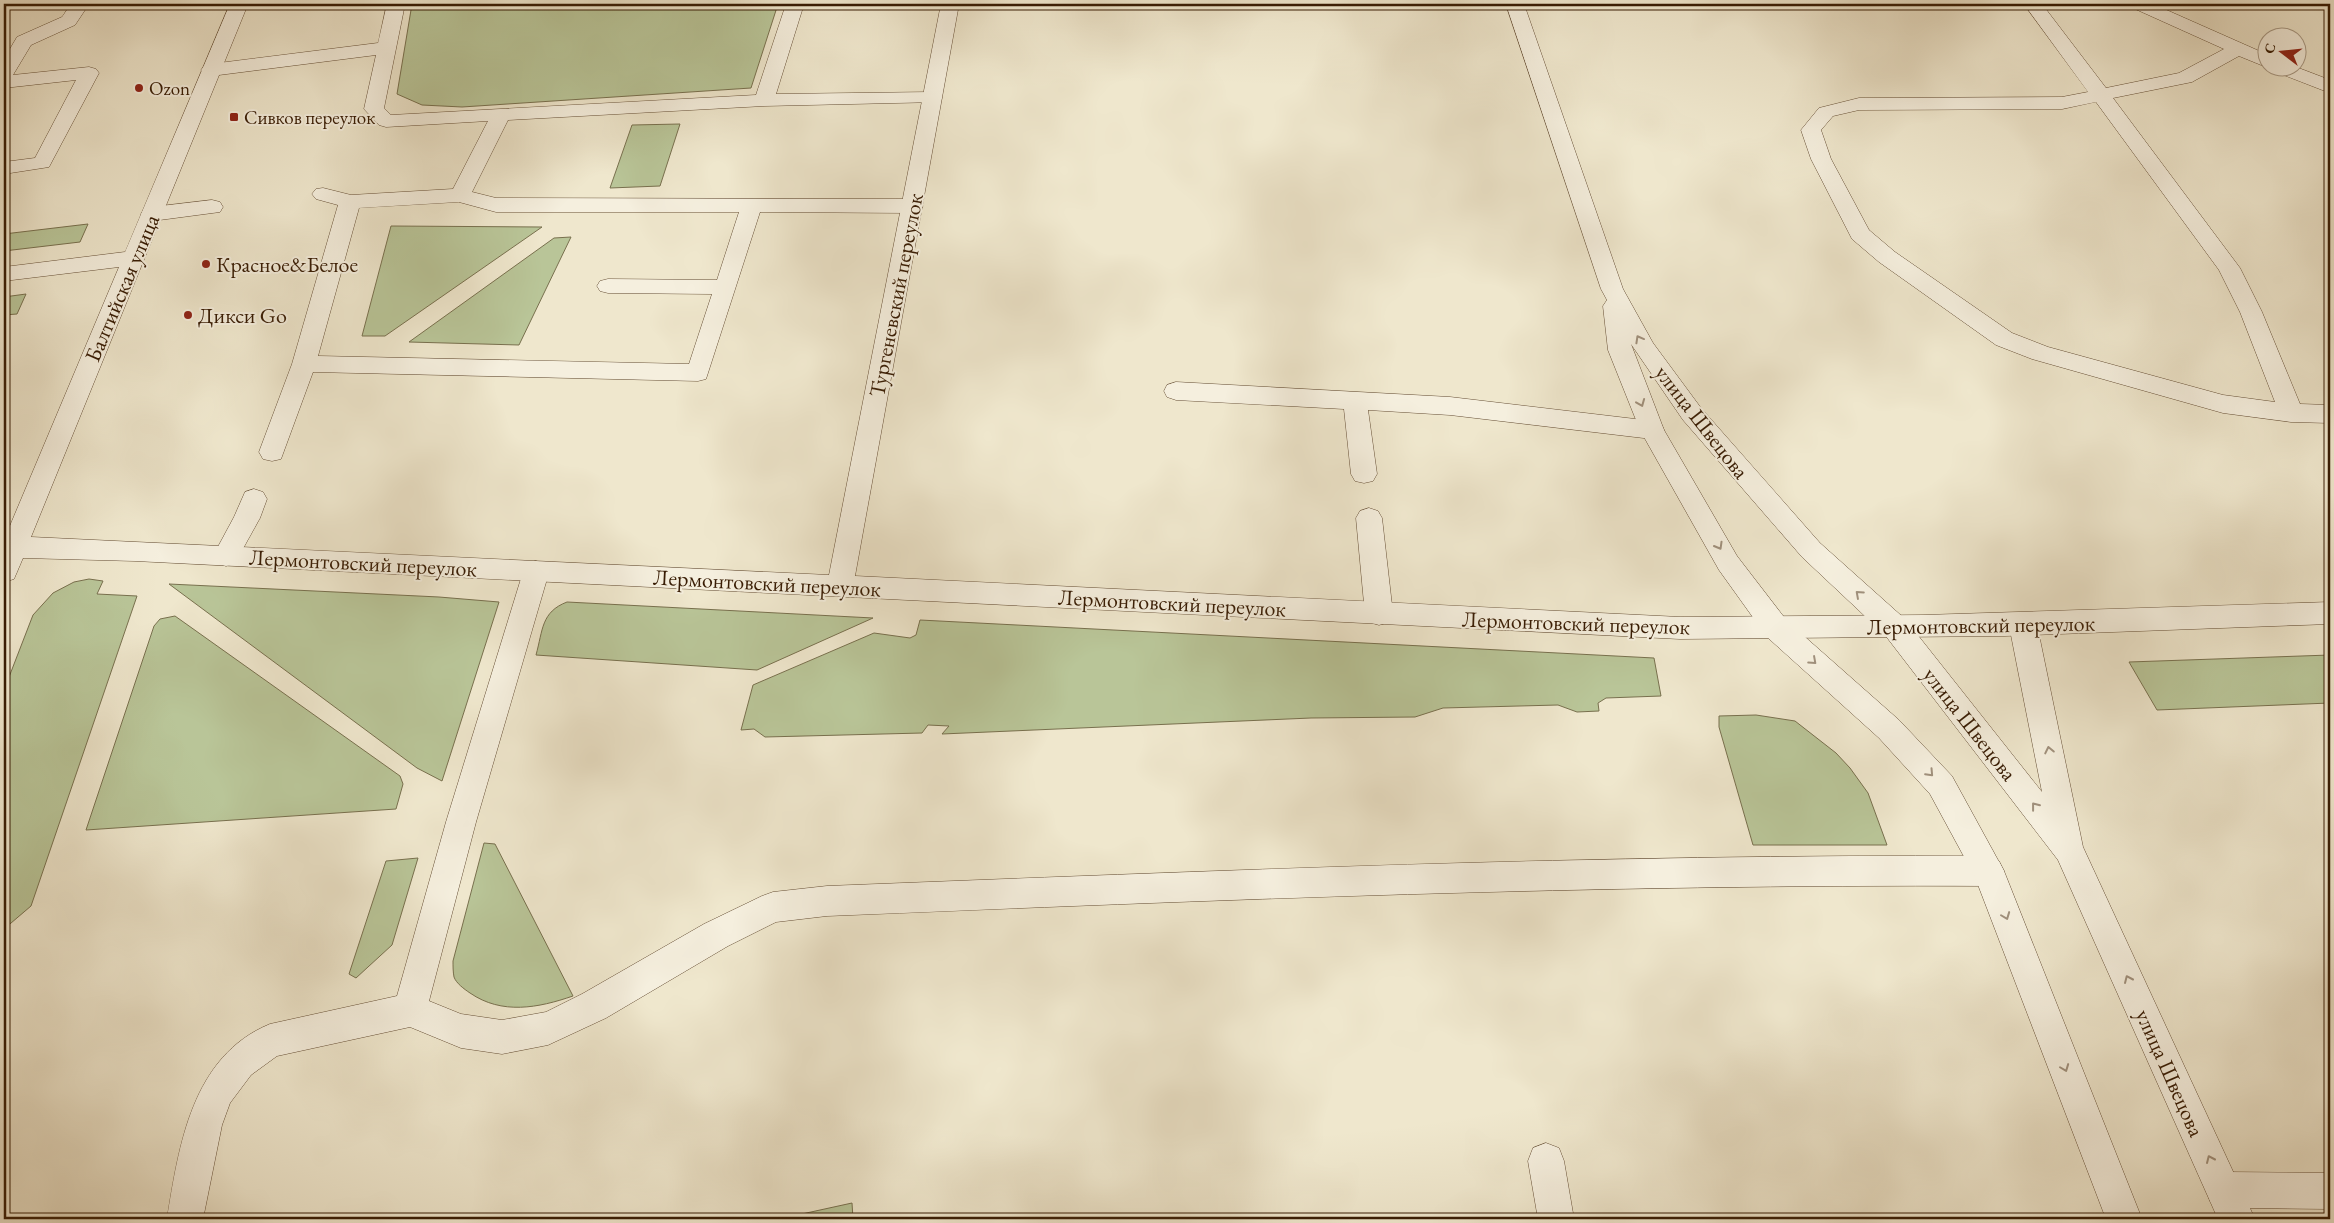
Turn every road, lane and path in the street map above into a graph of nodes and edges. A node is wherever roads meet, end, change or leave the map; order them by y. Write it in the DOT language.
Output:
graph roads {
  1 [pos="80,4"];
  2 [pos="239,4"];
  3 [pos="396,4"];
  4 [pos="795,4"];
  5 [pos="950,4"];
  6 [pos="1515,4"];
  7 [pos="2033,4"];
  8 [pos="2139,4"];
  9 [pos="386,48"];
  10 [pos="2238,50"];
  11 [pos="2256,57"];
  12 [pos="212,70"];
  13 [pos="4,75"];
  14 [pos="2306,77"];
  15 [pos="4,82"];
  16 [pos="2330,87"];
  17 [pos="2101,96"];
  18 [pos="932,98"];
  19 [pos="764,100"];
  20 [pos="501,115"];
  21 [pos="4,168"];
  22 [pos="322,194"];
  23 [pos="460,195"];
  24 [pos="350,202"];
  25 [pos="912,206"];
  26 [pos="212,207"];
  27 [pos="751,207"];
  28 [pos="152,214"];
  29 [pos="134,258"];
  30 [pos="4,274"];
  31 [pos="608,286"];
  32 [pos="726,288"];
  33 [pos="1612,289"];
  34 [pos="304,364"];
  35 [pos="1176,391"];
  36 [pos="1355,401"];
  37 [pos="2291,413"];
  38 [pos="2330,414"];
  39 [pos="1652,430"];
  40 [pos="272,452"];
  41 [pos="1364,474"];
  42 [pos="254,499"];
  43 [pos="1369,518"];
  44 [pos="226,556"];
  45 [pos="9,559"];
  46 [pos="536,572"];
  47 [pos="840,586"];
  48 [pos="1379,614"];
  49 [pos="2330,614"];
  50 [pos="2023,625"];
  51 [pos="1895,627"];
  52 [pos="1777,629"];
  53 [pos="2069,850"];
  54 [pos="1988,871"];
  55 [pos="410,1010"];
  56 [pos="1546,1161"];
  57 [pos="2330,1191"];
  58 [pos="2230,1205"];
  59 [pos="185,1219"];
  60 [pos="1556,1219"];
  61 [pos="2124,1219"];
  1 -- 13 [label="street"];
  2 -- 12 [label="street, Балтийская улица"];
  3 -- 9 [label="street"];
  4 -- 19 [label="street"];
  5 -- 18 [label="street, Тургеневский переулок"];
  6 -- 33 [label="street, улица Швецова"];
  7 -- 17 [label="street"];
  8 -- 10 [label="street"];
  9 -- 12 [label="street"];
  9 -- 20 [label="street"];
  10 -- 11 [label="street"];
  10 -- 17 [label="street"];
  12 -- 28 [label="street, Балтийская улица"];
  14 -- 16 [label="street"];
  15 -- 21 [label="street"];
  17 -- 37 [label="street"];
  17 -- 37 [label="street"];
  18 -- 19 [label="street"];
  18 -- 25 [label="street, Тургеневский переулок"];
  19 -- 20 [label="street"];
  20 -- 23 [label="street"];
  22 -- 24 [label="street"];
  23 -- 24 [label="street"];
  23 -- 27 [label="street"];
  24 -- 34 [label="street"];
  25 -- 27 [label="street"];
  25 -- 47 [label="street, Тургеневский переулок"];
  26 -- 28 [label="street"];
  27 -- 32 [label="street"];
  28 -- 29 [label="street, Балтийская улица"];
  29 -- 30 [label="street"];
  29 -- 45 [label="street, Балтийская улица"];
  31 -- 32 [label="street"];
  32 -- 34 [label="street"];
  33 -- 39 [label="street, улица Швецова, one-way"];
  51 -- 33 [label="street, улица Швецова, one-way"];
  34 -- 40 [label="street"];
  35 -- 36 [label="street"];
  36 -- 39 [label="street"];
  36 -- 41 [label="street"];
  37 -- 38 [label="street"];
  39 -- 52 [label="street, улица Швецова, one-way"];
  42 -- 44 [label="street"];
  43 -- 48 [label="street"];
  44 -- 45 [label="street, Лермонтовский переулок"];
  44 -- 46 [label="street, Лермонтовский переулок"];
  46 -- 47 [label="street, Лермонтовский переулок"];
  46 -- 55 [label="street"];
  47 -- 48 [label="street, Лермонтовский переулок"];
  48 -- 52 [label="street, Лермонтовский переулок"];
  49 -- 50 [label="street, Лермонтовский переулок"];
  50 -- 51 [label="street, Лермонтовский переулок"];
  53 -- 50 [label="street, one-way"];
  51 -- 52 [label="street, Лермонтовский переулок"];
  53 -- 51 [label="street, улица Швецова, one-way"];
  52 -- 54 [label="street, улица Швецова, one-way"];
  58 -- 53 [label="street, улица Швецова, one-way"];
  54 -- 55 [label="street"];
  54 -- 61 [label="street, улица Швецова, one-way"];
  55 -- 59 [label="street"];
  56 -- 60 [label="street"];
  57 -- 58 [label="street"];
}
